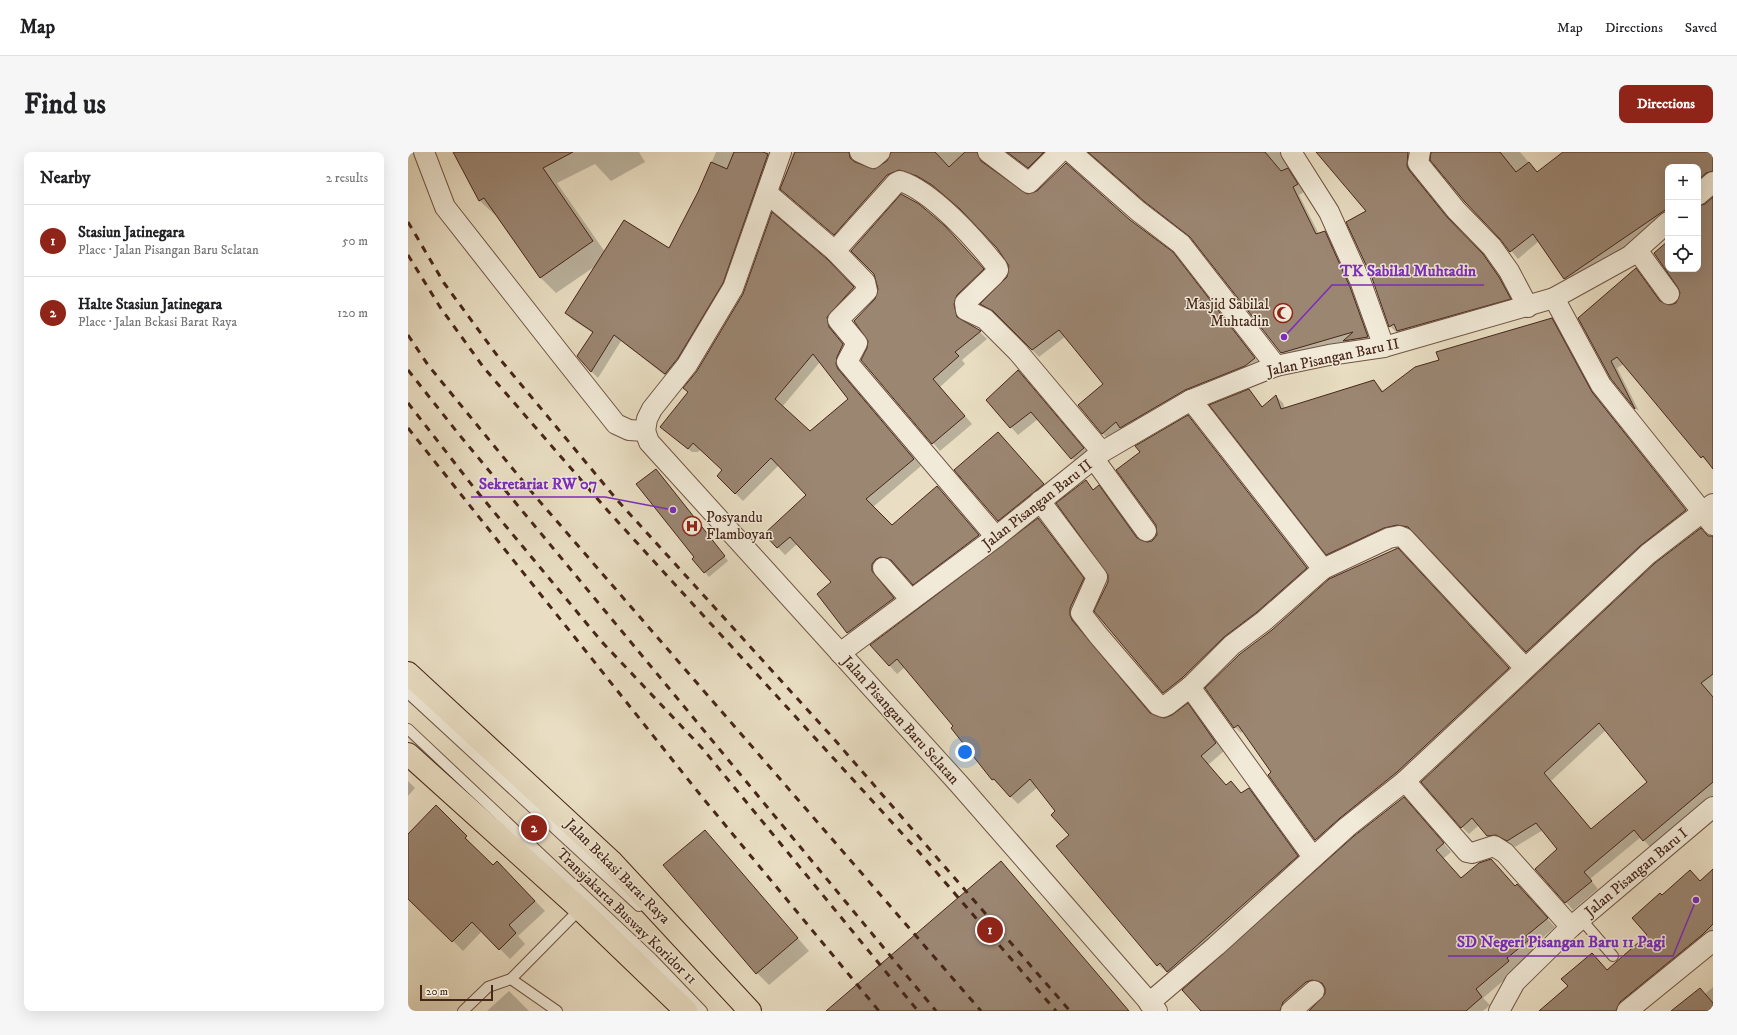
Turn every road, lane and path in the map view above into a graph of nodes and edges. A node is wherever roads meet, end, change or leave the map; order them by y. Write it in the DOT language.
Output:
graph roads {
  1 [pos="424,152"];
  2 [pos="781,152"];
  3 [pos="860,152"];
  4 [pos="880,152"];
  5 [pos="988,152"];
  6 [pos="1060,152"];
  7 [pos="1071,152"];
  8 [pos="1291,152"];
  9 [pos="1420,152"];
  10 [pos="1713,182"];
  11 [pos="1701,192"];
  12 [pos="767,193"];
  13 [pos="1665,225"];
  14 [pos="1637,250"];
  15 [pos="835,251"];
  16 [pos="1669,294"];
  17 [pos="1554,298"];
  18 [pos="1528,307"];
  19 [pos="1384,348"];
  20 [pos="1276,366"];
  21 [pos="1191,400"];
  22 [pos="645,431"];
  23 [pos="1098,455"];
  24 [pos="1040,501"];
  25 [pos="1710,514"];
  26 [pos="1146,531"];
  27 [pos="996,537"];
  28 [pos="883,568"];
  29 [pos="1323,569"];
  30 [pos="911,600"];
  31 [pos="840,653"];
  32 [pos="1524,668"];
  33 [pos="408,673"];
  34 [pos="1190,687"];
  35 [pos="408,693"];
  36 [pos="408,729"];
  37 [pos="408,754"];
  38 [pos="1404,781"];
  39 [pos="1713,807"];
  40 [pos="1313,857"];
  41 [pos="580,909"];
  42 [pos="1576,923"];
  43 [pos="1713,941"];
  44 [pos="1612,956"];
  45 [pos="511,979"];
  46 [pos="1314,991"];
  47 [pos="1153,1007"];
  48 [pos="463,1011"];
  49 [pos="557,1011"];
  50 [pos="686,1011"];
  51 [pos="702,1011"];
  52 [pos="738,1011"];
  53 [pos="750,1011"];
  54 [pos="1291,1011"];
  55 [pos="1499,1011"];
  56 [pos="1628,1011"];
  1 -- 22 [label="street"];
  2 -- 12 [label="street"];
  3 -- 4 [label="street"];
  5 -- 6 [label="street"];
  7 -- 20 [label="street"];
  8 -- 19 [label="street"];
  9 -- 18 [label="street"];
  10 -- 11 [label="street"];
  12 -- 15 [label="street"];
  12 -- 22 [label="street"];
  13 -- 14 [label="street, Jalan Pisangan Baru II"];
  14 -- 16 [label="street"];
  14 -- 17 [label="street, Jalan Pisangan Baru II"];
  15 -- 23 [label="street"];
  15 -- 27 [label="street"];
  17 -- 18 [label="street, Jalan Pisangan Baru II"];
  17 -- 25 [label="street"];
  18 -- 19 [label="street, Jalan Pisangan Baru II"];
  19 -- 20 [label="street, Jalan Pisangan Baru II"];
  20 -- 21 [label="street, Jalan Pisangan Baru II"];
  21 -- 23 [label="street, Jalan Pisangan Baru II"];
  21 -- 29 [label="street"];
  22 -- 31 [label="street, Jalan Pisangan Baru Selatan"];
  23 -- 24 [label="street, Jalan Pisangan Baru II"];
  23 -- 26 [label="street"];
  24 -- 27 [label="street, Jalan Pisangan Baru II"];
  24 -- 34 [label="street"];
  25 -- 32 [label="street"];
  27 -- 30 [label="street, Jalan Pisangan Baru II"];
  28 -- 30 [label="street"];
  29 -- 32 [label="street"];
  29 -- 34 [label="street"];
  30 -- 31 [label="street, Jalan Pisangan Baru II"];
  31 -- 47 [label="street, Jalan Pisangan Baru Selatan"];
  32 -- 38 [label="street"];
  33 -- 53 [label="main road, Jalan Bekasi Barat Raya"];
  34 -- 40 [label="street"];
  35 -- 52 [label="lane, Transjakarta Busway Koridor 11"];
  36 -- 51 [label="lane, Transjakarta Busway Koridor 11"];
  37 -- 41 [label="main road"];
  38 -- 40 [label="street"];
  38 -- 42 [label="street"];
  39 -- 42 [label="street, Jalan Pisangan Baru I"];
  40 -- 47 [label="street"];
  41 -- 45 [label="lane"];
  41 -- 50 [label="main road"];
  42 -- 44 [label="lane"];
  42 -- 55 [label="street, Jalan Pisangan Baru I"];
  43 -- 56 [label="street"];
  45 -- 48 [label="lane"];
  45 -- 49 [label="lane"];
  46 -- 54 [label="street"];
}
